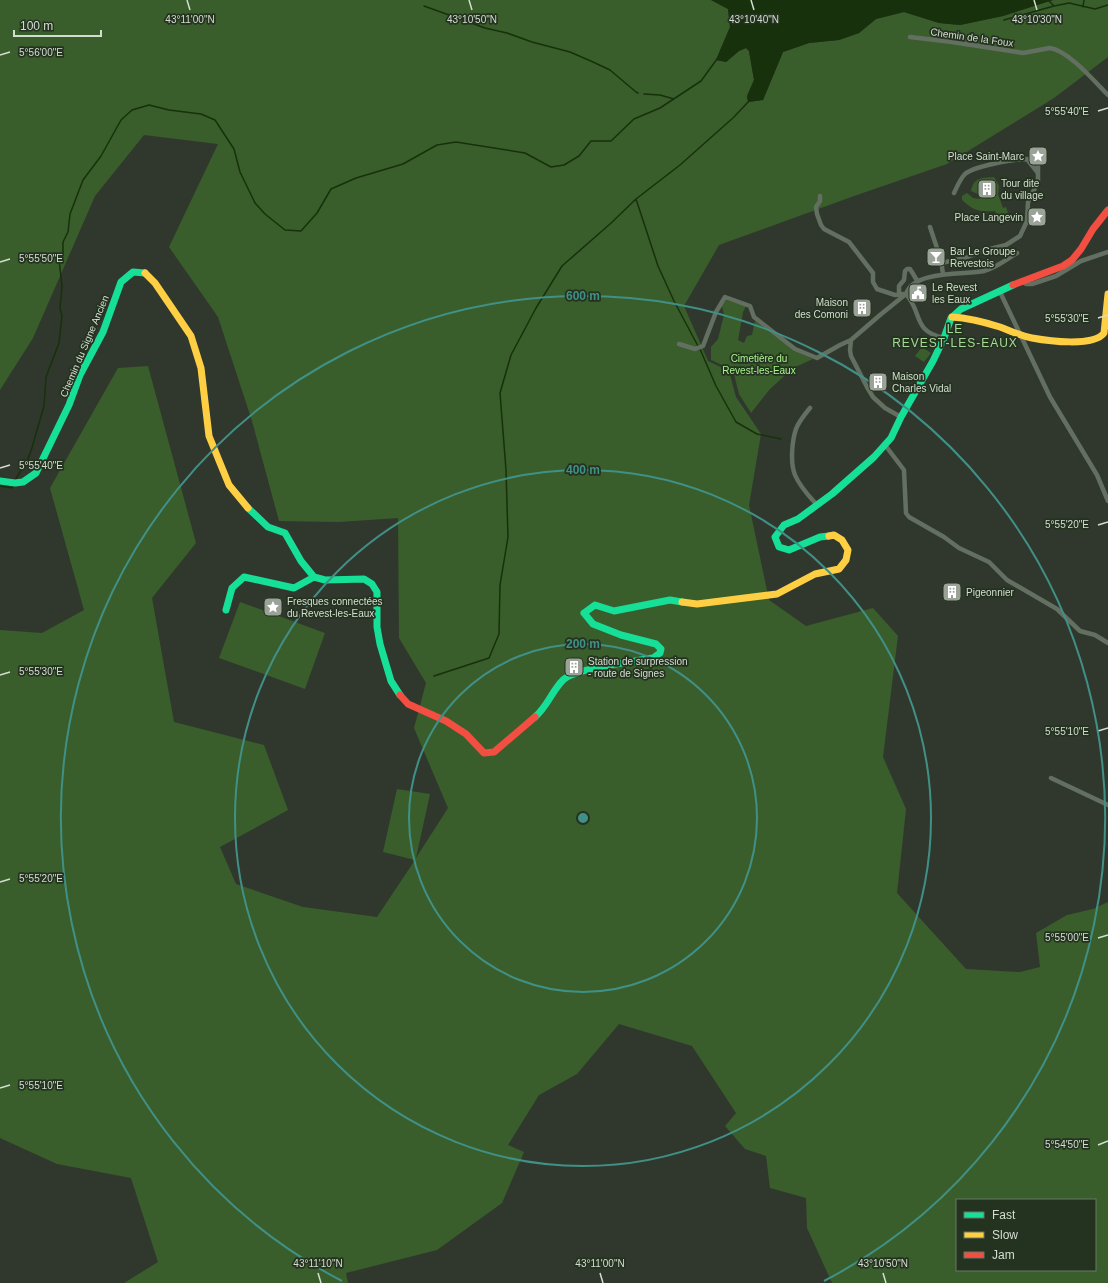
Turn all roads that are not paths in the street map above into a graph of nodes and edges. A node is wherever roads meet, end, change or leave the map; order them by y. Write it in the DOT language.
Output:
graph roads {
  1 [pos="910,37"];
  2 [pos="1108,95"];
  3 [pos="1038,150"];
  4 [pos="1038,173"];
  5 [pos="954,193"];
  6 [pos="820,196"];
  7 [pos="1108,210"];
  8 [pos="930,227"];
  9 [pos="1108,252"];
  10 [pos="1016,253"];
  11 [pos="941,263"];
  12 [pos="943,274"];
  13 [pos="1022,281"];
  14 [pos="918,282"];
  15 [pos="1000,292"];
  16 [pos="1108,294"];
  17 [pos="904,295"];
  18 [pos="952,317"];
  19 [pos="1019,333"];
  20 [pos="944,338"];
  21 [pos="851,340"];
  22 [pos="679,344"];
  23 [pos="810,408"];
  24 [pos="901,417"];
  25 [pos="885,445"];
  26 [pos="0,481"];
  27 [pos="1108,501"];
  28 [pos="818,505"];
  29 [pos="314,577"];
  30 [pos="226,610"];
  31 [pos="1108,643"];
  32 [pos="1051,778"];
  33 [pos="1108,806"];
  1 -- 2 [label="street, Chemin de la Foux"];
  3 -- 4 [label="street"];
  4 -- 5 [label="street"];
  4 -- 11 [label="street"];
  6 -- 17 [label="street"];
  7 -- 13 [label="street"];
  8 -- 11 [label="street"];
  9 -- 13 [label="street"];
  10 -- 12 [label="street"];
  11 -- 12 [label="street"];
  12 -- 14 [label="street"];
  13 -- 15 [label="street"];
  14 -- 17 [label="street"];
  14 -- 17 [label="street"];
  15 -- 18 [label="street"];
  15 -- 19 [label="street"];
  16 -- 19 [label="street"];
  17 -- 20 [label="street"];
  17 -- 21 [label="street"];
  18 -- 19 [label="street"];
  18 -- 20 [label="street"];
  19 -- 27 [label="street"];
  20 -- 24 [label="street"];
  21 -- 22 [label="street"];
  21 -- 24 [label="street"];
  23 -- 28 [label="street"];
  24 -- 25 [label="street"];
  25 -- 28 [label="street"];
  25 -- 31 [label="street"];
  26 -- 29 [label="street, Chemin du Signe Ancien"];
  28 -- 29 [label="street"];
  29 -- 30 [label="street"];
  32 -- 33 [label="street"];
}
